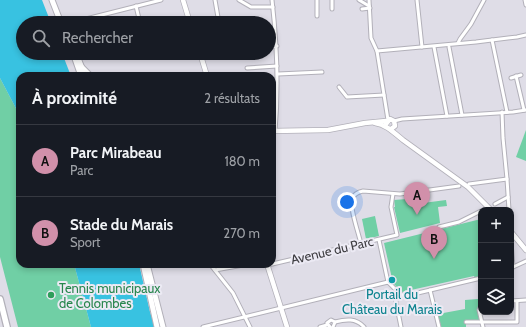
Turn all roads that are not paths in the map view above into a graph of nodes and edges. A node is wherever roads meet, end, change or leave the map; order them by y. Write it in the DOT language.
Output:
graph roads {
  1 [pos="52,0"];
  2 [pos="56,0"];
  3 [pos="161,0"];
  4 [pos="183,0"];
  5 [pos="215,0"];
  6 [pos="238,0"];
  7 [pos="272,0"];
  8 [pos="317,0"];
  9 [pos="332,0"];
  10 [pos="359,0"];
  11 [pos="369,0"];
  12 [pos="417,0"];
  13 [pos="484,0"];
  14 [pos="525,0"];
  15 [pos="526,5"];
  16 [pos="136,6"];
  17 [pos="273,7"];
  18 [pos="370,7"];
  19 [pos="332,9"];
  20 [pos="362,9"];
  21 [pos="58,16"];
  22 [pos="62,16"];
  23 [pos="97,16"];
  24 [pos="138,16"];
  25 [pos="188,16"];
  26 [pos="218,16"];
  27 [pos="274,16"];
  28 [pos="317,16"];
  29 [pos="526,34"];
  30 [pos="276,36"];
  31 [pos="492,40"];
  32 [pos="458,43"];
  33 [pos="277,46"];
  34 [pos="448,46"];
  35 [pos="422,47"];
  36 [pos="434,47"];
  37 [pos="377,51"];
  38 [pos="75,60"];
  39 [pos="79,60"];
  40 [pos="202,60"];
  41 [pos="80,64"];
  42 [pos="277,66"];
  43 [pos="247,68"];
  44 [pos="79,72"];
  45 [pos="83,72"];
  46 [pos="88,72"];
  47 [pos="206,72"];
  48 [pos="322,72"];
  49 [pos="278,74"];
  50 [pos="521,75"];
  51 [pos="516,76"];
  52 [pos="511,78"];
  53 [pos="339,87"];
  54 [pos="384,95"];
  55 [pos="276,97"];
  56 [pos="525,110"];
  57 [pos="502,112"];
  58 [pos="507,112"];
  59 [pos="462,115"];
  60 [pos="447,116"];
  61 [pos="387,122"];
  62 [pos="395,124"];
  63 [pos="276,131"];
  64 [pos="454,177"];
  65 [pos="507,179"];
  66 [pos="469,184"];
  67 [pos="459,186"];
  68 [pos="452,187"];
  69 [pos="393,194"];
  70 [pos="508,197"];
  71 [pos="494,204"];
  72 [pos="489,207"];
  73 [pos="489,207"];
  74 [pos="509,207"];
  75 [pos="478,212"];
  76 [pos="439,227"];
  77 [pos="514,232"];
  78 [pos="514,236"];
  79 [pos="379,240"];
  80 [pos="361,244"];
  81 [pos="526,246"];
  82 [pos="526,250"];
  83 [pos="526,261"];
  84 [pos="276,263"];
  85 [pos="514,266"];
  86 [pos="144,268"];
  87 [pos="148,268"];
  88 [pos="226,268"];
  89 [pos="269,268"];
  90 [pos="215,270"];
  91 [pos="478,279"];
  92 [pos="388,282"];
  93 [pos="430,290"];
  94 [pos="397,292"];
  95 [pos="0,299"];
  96 [pos="526,300"];
  97 [pos="517,301"];
  98 [pos="281,308"];
  99 [pos="480,315"];
  100 [pos="246,317"];
  101 [pos="335,322"];
  102 [pos="466,322"];
  103 [pos="482,322"];
  104 [pos="329,326"];
  105 [pos="7,327"];
  106 [pos="157,327"];
  107 [pos="163,327"];
  108 [pos="203,327"];
  109 [pos="250,327"];
  110 [pos="288,327"];
  111 [pos="320,327"];
  112 [pos="333,327"];
  113 [pos="364,327"];
  114 [pos="400,327"];
  115 [pos="439,327"];
  116 [pos="483,327"];
  1 -- 21 [label="main road"];
  2 -- 22 [label="main road"];
  3 -- 16 [label="street"];
  4 -- 25 [label="street"];
  5 -- 26 [label="street"];
  6 -- 17 [label="street"];
  7 -- 17 [label="street"];
  8 -- 28 [label="street"];
  9 -- 19 [label="street"];
  10 -- 18 [label="street"];
  11 -- 18 [label="street"];
  12 -- 35 [label="street"];
  13 -- 32 [label="street"];
  14 -- 15 [label="street"];
  16 -- 23 [label="street"];
  16 -- 24 [label="street"];
  17 -- 27 [label="street"];
  18 -- 20 [label="street"];
  18 -- 37 [label="street"];
  29 -- 31 [label="street"];
  30 -- 33 [label="street"];
  31 -- 32 [label="street"];
  31 -- 58 [label="street"];
  32 -- 34 [label="street"];
  33 -- 42 [label="street"];
  34 -- 36 [label="street"];
  34 -- 59 [label="street"];
  35 -- 36 [label="street"];
  35 -- 37 [label="street"];
  36 -- 60 [label="street"];
  37 -- 54 [label="street"];
  38 -- 44 [label="main road"];
  39 -- 41 [label="main road"];
  40 -- 47 [label="street"];
  41 -- 45 [label="main road"];
  41 -- 46 [label="street"];
  42 -- 43 [label="street"];
  42 -- 49 [label="street"];
  48 -- 49 [label="street"];
  49 -- 55 [label="street"];
  50 -- 51 [label="street"];
  51 -- 52 [label="street"];
  51 -- 56 [label="street"];
  53 -- 54 [label="street"];
  54 -- 61 [label="street"];
  56 -- 58 [label="street"];
  57 -- 58 [label="street"];
  57 -- 59 [label="street"];
  57 -- 65 [label="street"];
  59 -- 60 [label="street"];
  60 -- 62 [label="street"];
  61 -- 62 [label="street"];
  61 -- 62 [label="street"];
  61 -- 63 [label="street"];
  62 -- 64 [label="street"];
  62 -- 66 [label="street"];
  64 -- 68 [label="street"];
  64 -- 72 [label="street"];
  65 -- 66 [label="street"];
  65 -- 70 [label="street"];
  66 -- 73 [label="street"];
  67 -- 68 [label="street"];
  68 -- 69 [label="street"];
  69 -- 79 [label="street, Avenue du Parc"];
  69 -- 80 [label="street"];
  70 -- 71 [label="street"];
  70 -- 74 [label="street"];
  75 -- 76 [label="street"];
  77 -- 81 [label="street"];
  78 -- 82 [label="street"];
  79 -- 80 [label="street, Avenue du Parc"];
  79 -- 92 [label="street"];
  80 -- 84 [label="street, Avenue du Parc"];
  83 -- 85 [label="street"];
  86 -- 106 [label="main road"];
  87 -- 107 [label="main road"];
  88 -- 90 [label="street"];
  89 -- 98 [label="street"];
  90 -- 100 [label="street"];
  91 -- 93 [label="street"];
  92 -- 94 [label="street"];
  92 -- 98 [label="street"];
  93 -- 94 [label="street"];
  93 -- 115 [label="street"];
  94 -- 114 [label="street"];
  95 -- 105 [label="highway"];
  96 -- 97 [label="street"];
  97 -- 103 [label="street"];
  98 -- 100 [label="street"];
  98 -- 110 [label="street"];
  99 -- 103 [label="street"];
  100 -- 108 [label="street"];
  100 -- 109 [label="street"];
  101 -- 104 [label="street"];
  101 -- 112 [label="street"];
  101 -- 113 [label="street"];
  102 -- 103 [label="street"];
  103 -- 116 [label="street"];
  104 -- 111 [label="street"];
}
